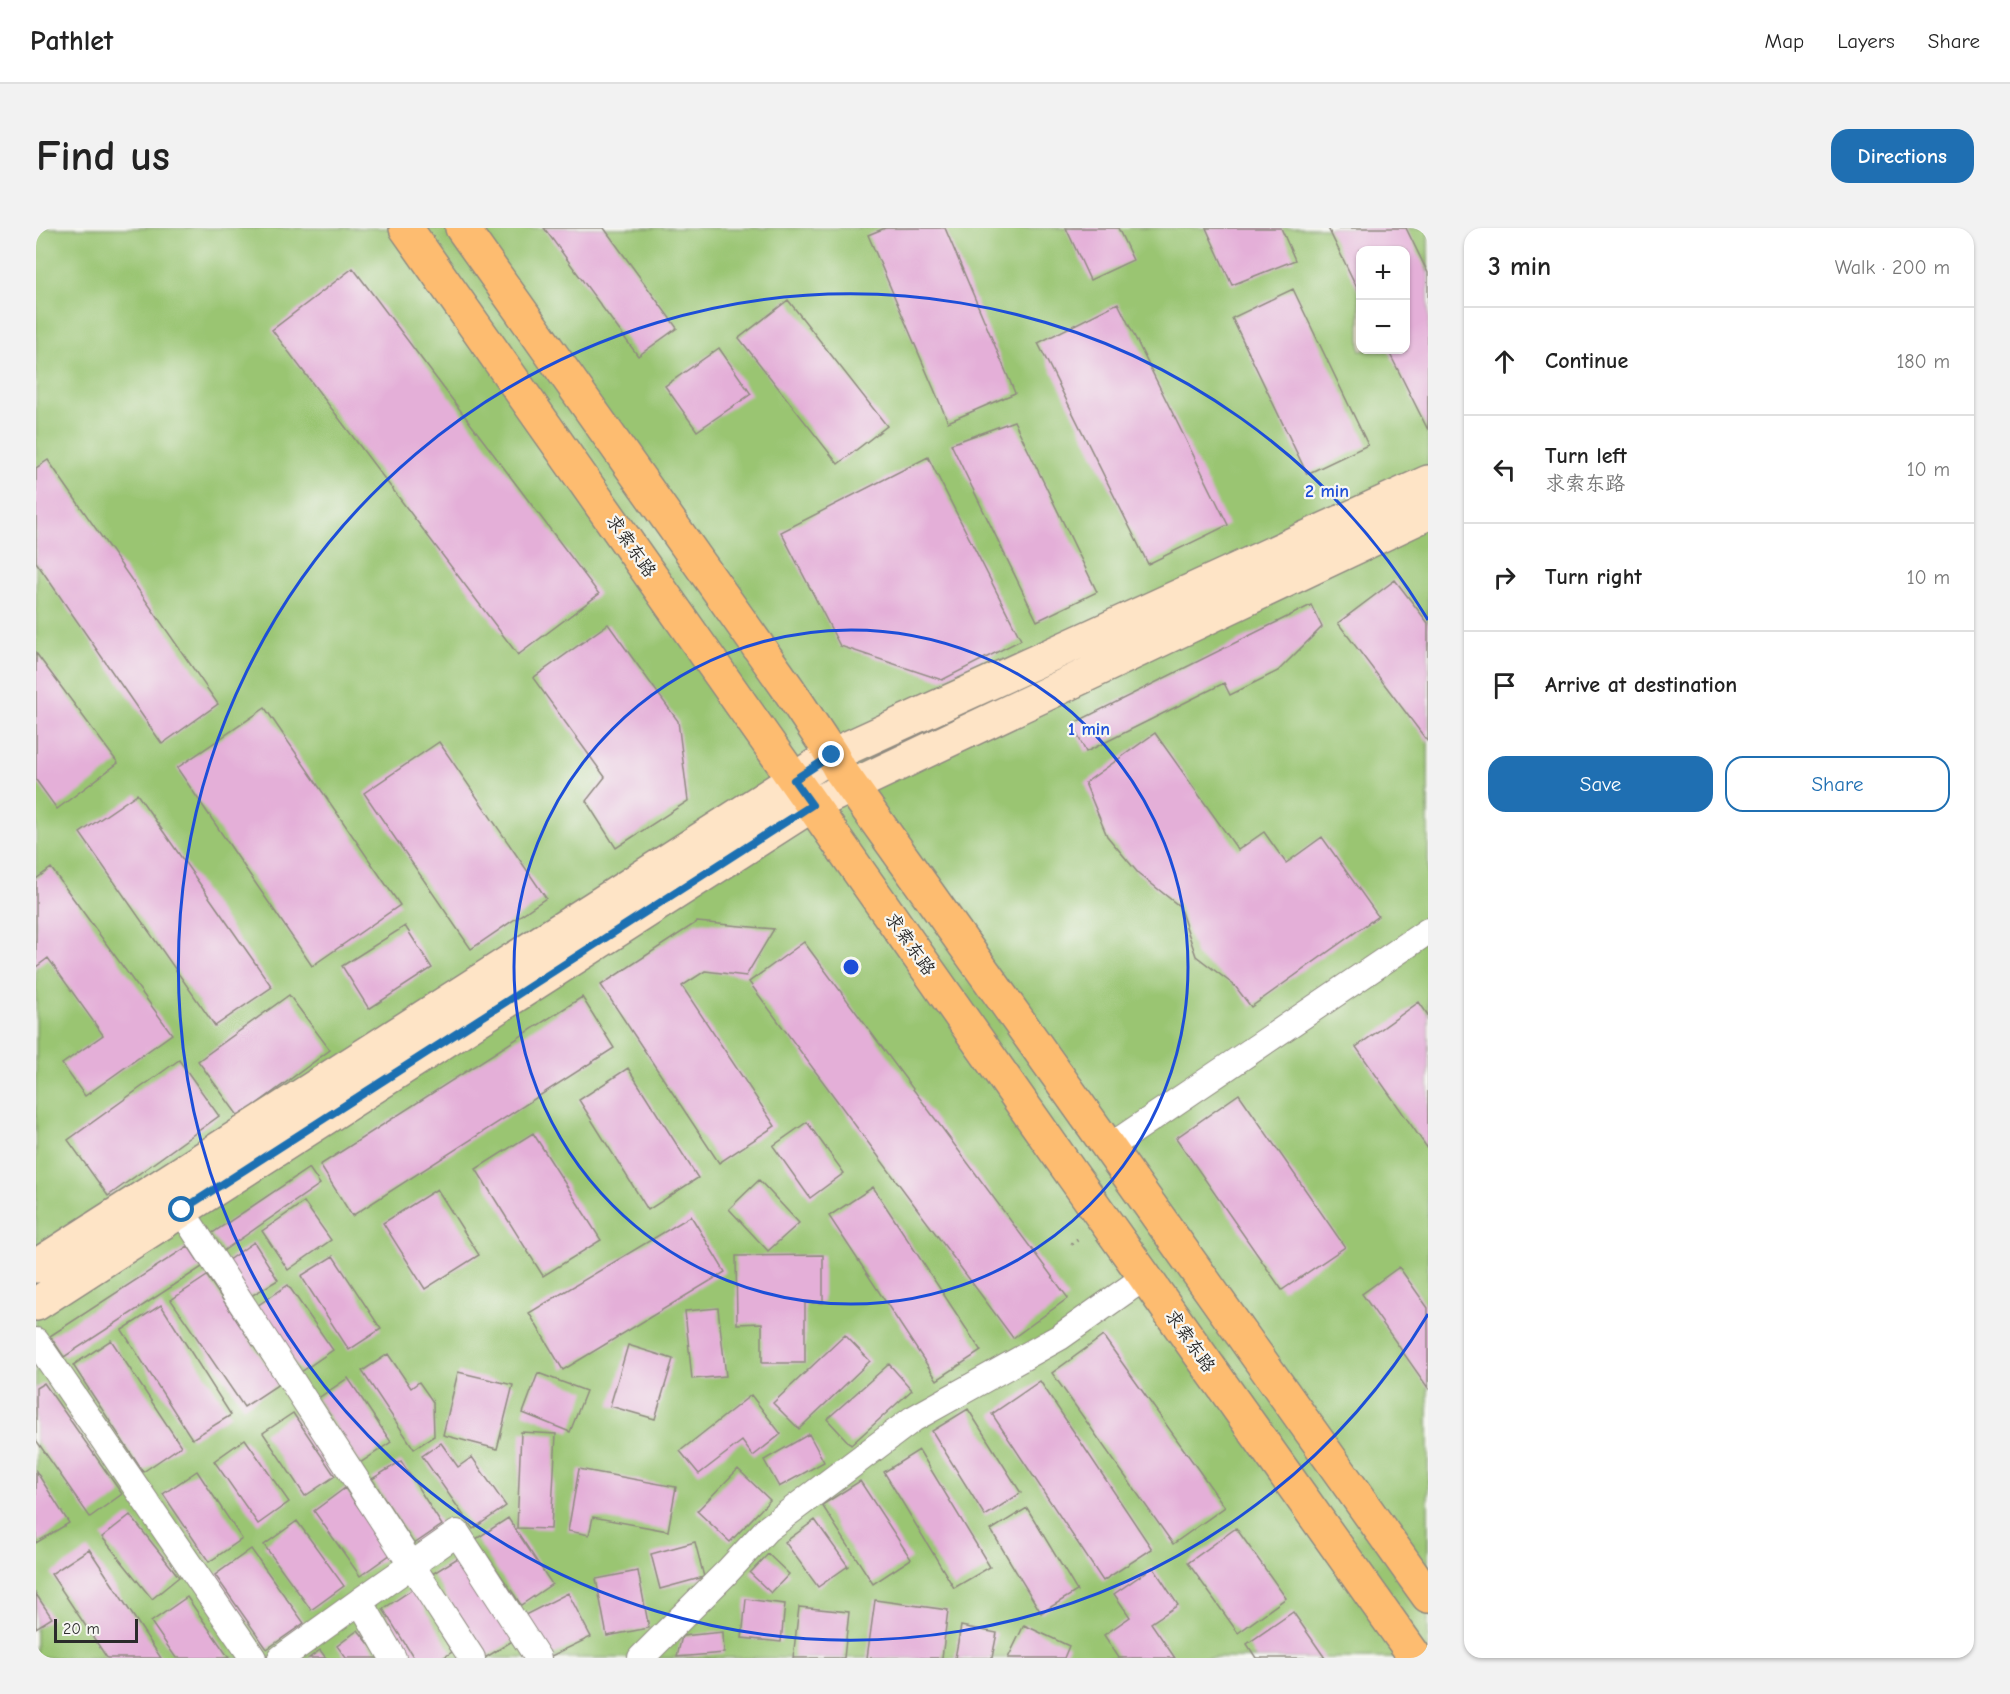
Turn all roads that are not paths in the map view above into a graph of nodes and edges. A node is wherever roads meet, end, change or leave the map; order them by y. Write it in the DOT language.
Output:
graph roads {
  1 [pos="406,228"];
  2 [pos="462,228"];
  3 [pos="1428,482"];
  4 [pos="1428,513"];
  5 [pos="832,755"];
  6 [pos="851,787"];
  7 [pos="803,792"];
  8 [pos="1428,931"];
  9 [pos="1108,1148"];
  10 [pos="182,1210"];
  11 [pos="36,1266"];
  12 [pos="1144,1277"];
  13 [pos="36,1304"];
  14 [pos="36,1341"];
  15 [pos="411,1565"];
  16 [pos="1428,1596"];
  17 [pos="360,1601"];
  18 [pos="253,1658"];
  19 [pos="281,1658"];
  20 [pos="393,1658"];
  21 [pos="472,1658"];
  22 [pos="538,1658"];
  23 [pos="641,1658"];
  24 [pos="1416,1658"];
  1 -- 7 [label="main road, 求索东路"];
  2 -- 5 [label="main road"];
  3 -- 5 [label="main road"];
  4 -- 6 [label="main road"];
  5 -- 6 [label="main road"];
  5 -- 7 [label="main road"];
  6 -- 7 [label="main road"];
  6 -- 9 [label="main road"];
  7 -- 10 [label="main road"];
  7 -- 11 [label="main road"];
  7 -- 12 [label="main road, 求索东路"];
  8 -- 9 [label="street"];
  9 -- 16 [label="main road"];
  10 -- 13 [label="main road"];
  10 -- 15 [label="street"];
  12 -- 23 [label="street"];
  12 -- 24 [label="main road, 求索东路"];
  14 -- 18 [label="street"];
  15 -- 17 [label="street"];
  15 -- 21 [label="street"];
  15 -- 22 [label="street"];
  17 -- 19 [label="street"];
  17 -- 20 [label="street"];
}
